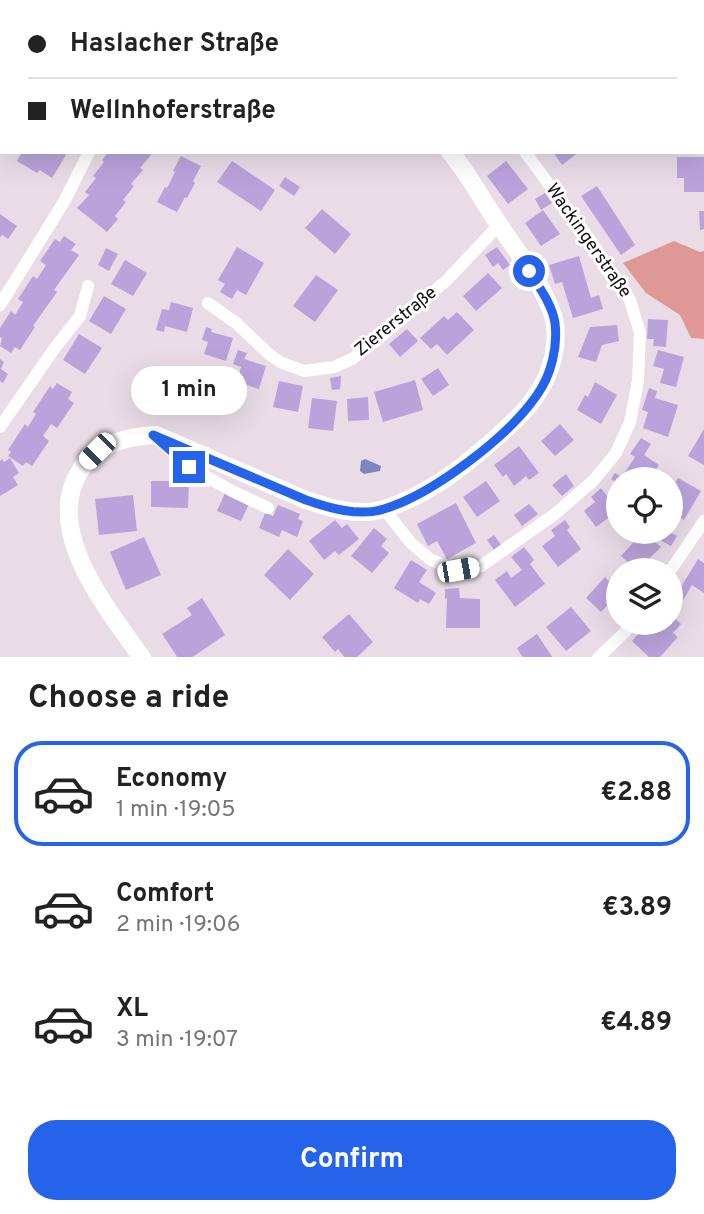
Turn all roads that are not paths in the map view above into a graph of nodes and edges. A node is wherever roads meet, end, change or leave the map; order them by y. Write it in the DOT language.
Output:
graph roads {
  1 [pos="88,154"];
  2 [pos="452,154"];
  3 [pos="526,154"];
  4 [pos="499,225"];
  5 [pos="88,286"];
  6 [pos="208,303"];
  7 [pos="0,304"];
  8 [pos="0,427"];
  9 [pos="153,435"];
  10 [pos="268,508"];
  11 [pos="384,509"];
  12 [pos="704,522"];
  13 [pos="679,558"];
  14 [pos="622,635"];
  15 [pos="142,657"];
  16 [pos="598,657"];
  1 -- 7 [label="street"];
  2 -- 4 [label="street"];
  3 -- 11 [label="street, Wackingerstraße"];
  4 -- 6 [label="street, Ziererstraße"];
  4 -- 11 [label="street"];
  5 -- 8 [label="street"];
  9 -- 10 [label="street"];
  9 -- 11 [label="street"];
  9 -- 15 [label="street"];
  12 -- 13 [label="street"];
  14 -- 16 [label="street"];
}
